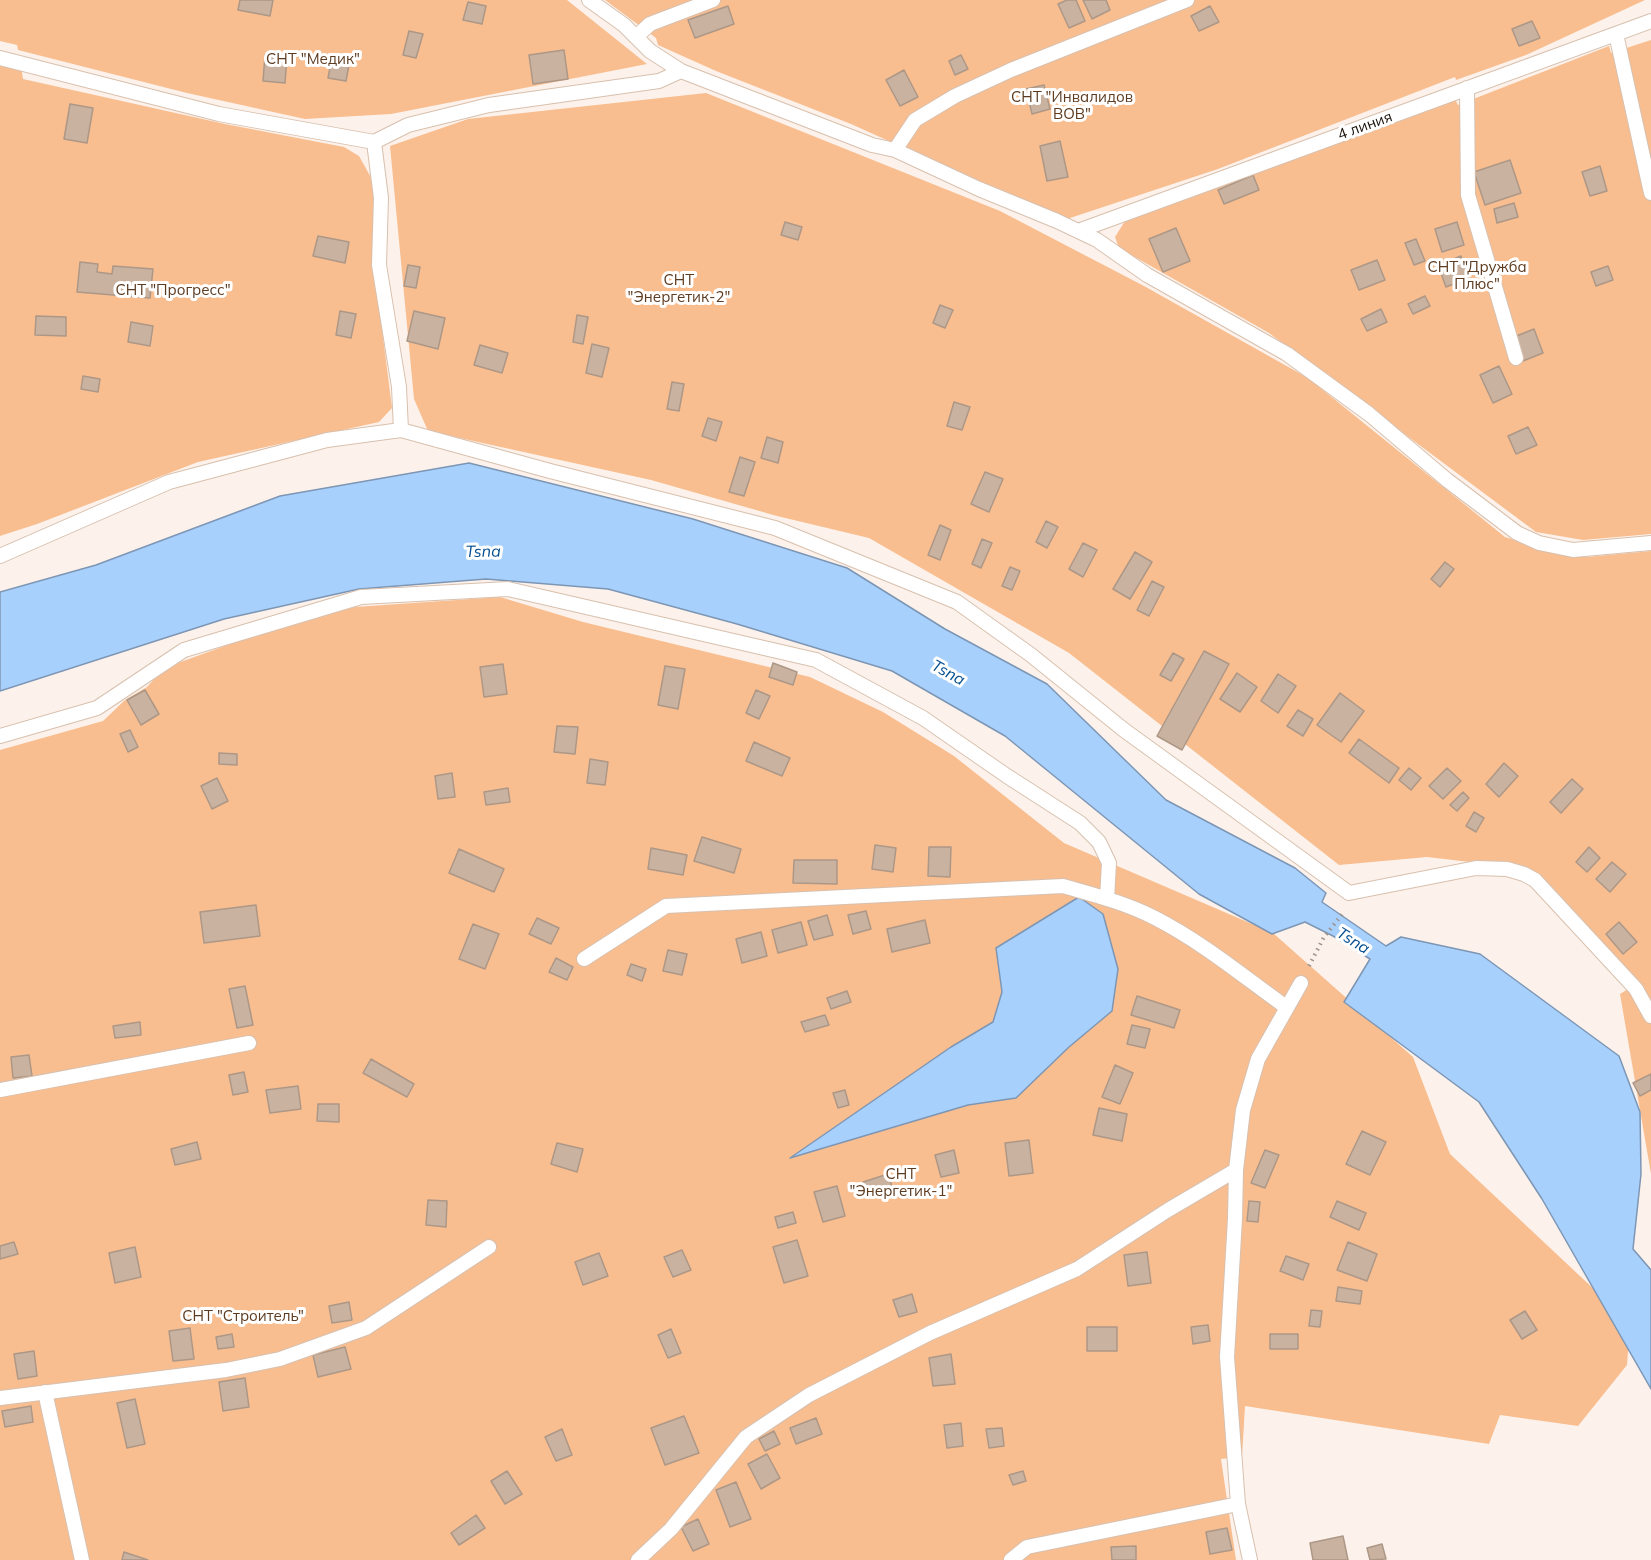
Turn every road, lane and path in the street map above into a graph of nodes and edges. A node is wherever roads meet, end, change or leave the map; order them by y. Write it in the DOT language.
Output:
graph roads {
  1 [pos="589,0"];
  2 [pos="712,0"];
  3 [pos="1187,0"];
  4 [pos="1651,21"];
  5 [pos="1616,34"];
  6 [pos="636,37"];
  7 [pos="0,58"];
  8 [pos="681,70"];
  9 [pos="1467,88"];
  10 [pos="374,142"];
  11 [pos="895,150"];
  12 [pos="1651,194"];
  13 [pos="1078,231"];
  14 [pos="1516,358"];
  15 [pos="401,430"];
  16 [pos="1651,543"];
  17 [pos="0,555"];
  18 [pos="0,736"];
  19 [pos="1107,899"];
  20 [pos="1344,913"];
  21 [pos="584,959"];
  22 [pos="1301,983"];
  23 [pos="1286,1007"];
  24 [pos="1651,1016"];
  25 [pos="249,1043"];
  26 [pos="0,1090"];
  27 [pos="1236,1170"];
  28 [pos="489,1247"];
  29 [pos="45,1392"];
  30 [pos="0,1398"];
  31 [pos="1238,1504"];
  32 [pos="82,1560"];
  33 [pos="638,1560"];
  34 [pos="1011,1560"];
  35 [pos="1250,1560"];
  1 -- 6 [label="lane"];
  2 -- 6 [label="lane"];
  3 -- 11 [label="lane"];
  4 -- 5 [label="lane, 4 линия"];
  5 -- 9 [label="lane, 4 линия"];
  5 -- 12 [label="lane"];
  6 -- 8 [label="lane"];
  7 -- 10 [label="lane"];
  8 -- 10 [label="lane"];
  8 -- 11 [label="lane"];
  9 -- 13 [label="lane, 4 линия"];
  9 -- 14 [label="lane"];
  10 -- 15 [label="lane"];
  11 -- 13 [label="lane"];
  13 -- 16 [label="lane"];
  15 -- 17 [label="lane"];
  15 -- 24 [label="lane"];
  18 -- 19 [label="lane"];
  19 -- 21 [label="lane"];
  19 -- 23 [label="lane"];
  20 -- 22 [label="path"];
  22 -- 23 [label="lane"];
  23 -- 27 [label="lane"];
  25 -- 26 [label="lane"];
  27 -- 31 [label="lane"];
  27 -- 33 [label="lane"];
  28 -- 29 [label="lane"];
  29 -- 30 [label="lane"];
  29 -- 32 [label="lane"];
  31 -- 34 [label="lane"];
  31 -- 35 [label="lane"];
}
